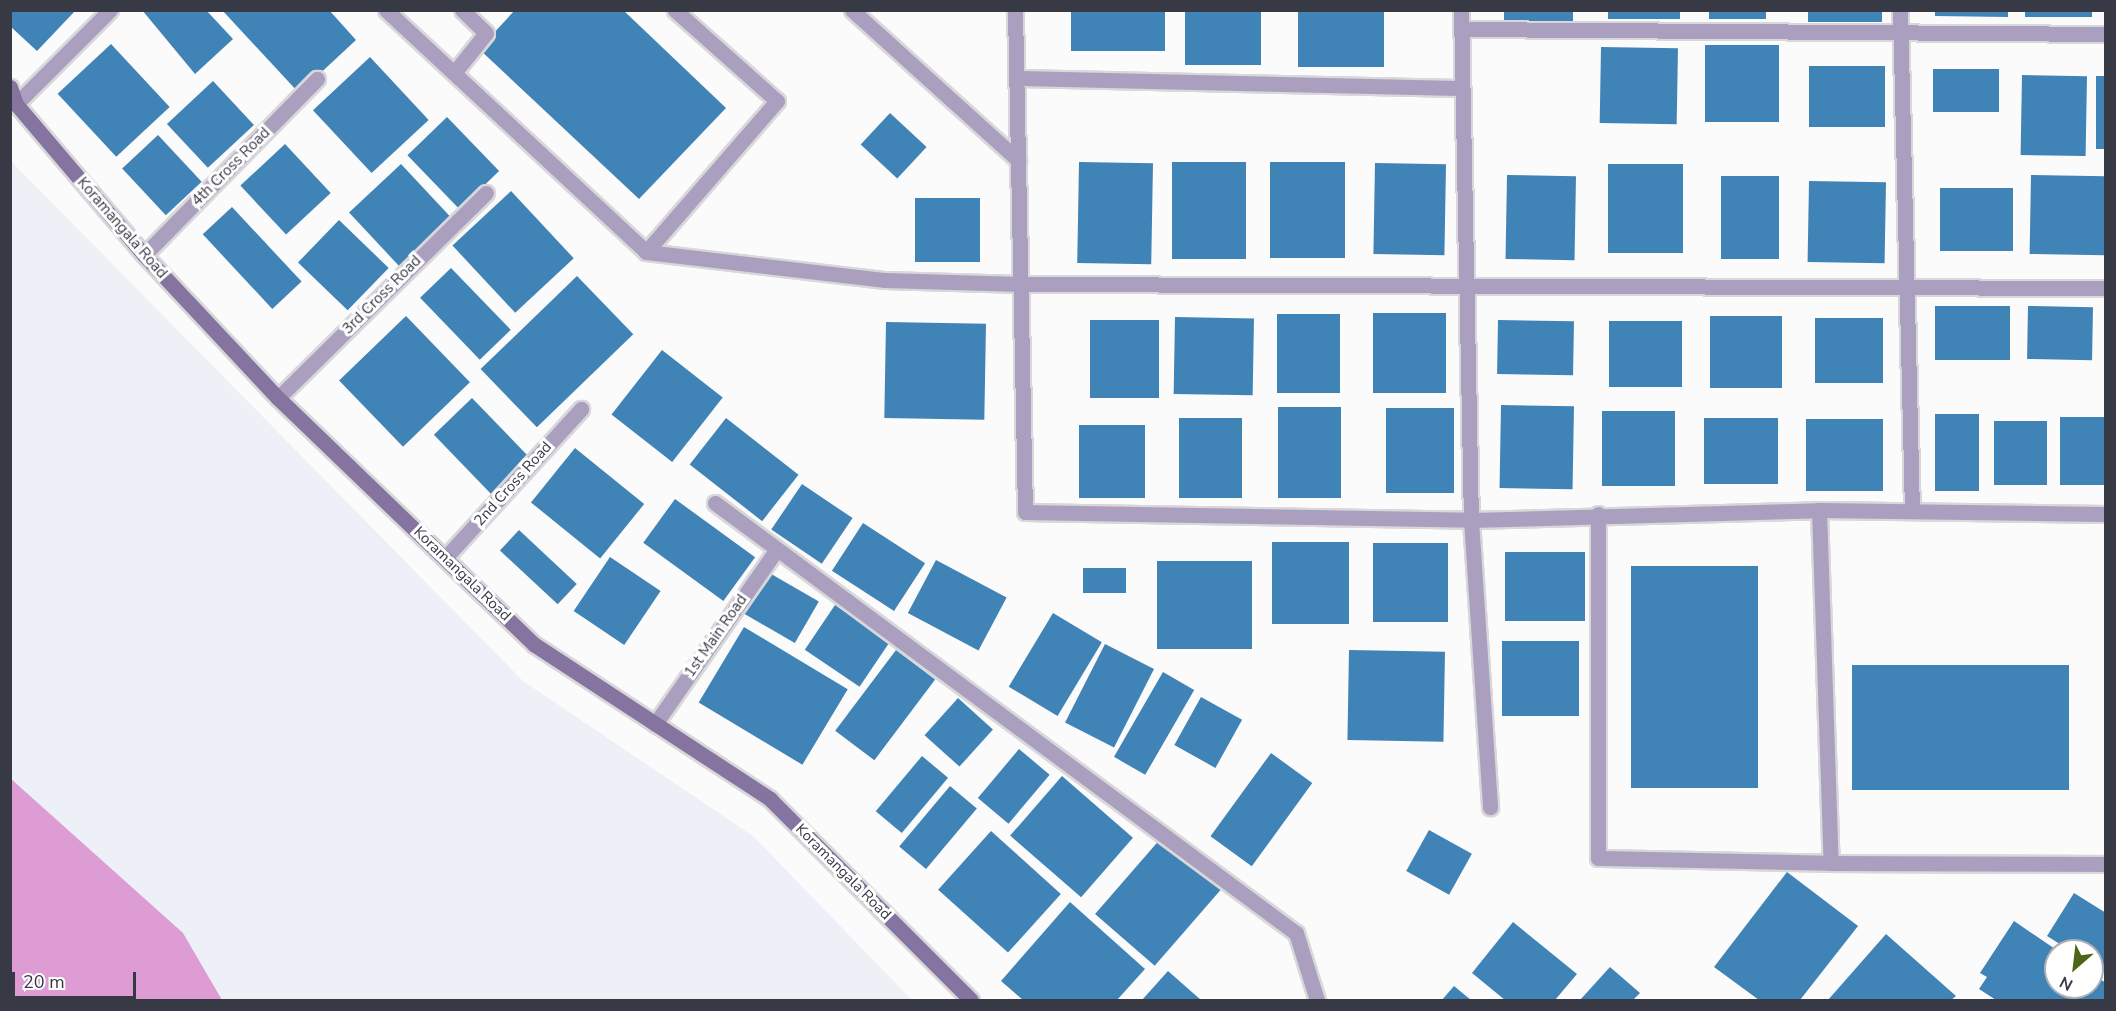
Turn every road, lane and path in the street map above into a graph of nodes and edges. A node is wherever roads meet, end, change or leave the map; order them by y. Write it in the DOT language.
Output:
graph roads {
  1 [pos="110,10"];
  2 [pos="386,10"];
  3 [pos="462,10"];
  4 [pos="675,10"];
  5 [pos="852,10"];
  6 [pos="1015,10"];
  7 [pos="1461,10"];
  8 [pos="1900,10"];
  9 [pos="1461,29"];
  10 [pos="1900,34"];
  11 [pos="2106,34"];
  12 [pos="454,73"];
  13 [pos="1016,78"];
  14 [pos="317,79"];
  15 [pos="10,87"];
  16 [pos="1461,88"];
  17 [pos="16,104"];
  18 [pos="1018,160"];
  19 [pos="486,193"];
  20 [pos="646,252"];
  21 [pos="144,255"];
  22 [pos="1021,284"];
  23 [pos="1466,287"];
  24 [pos="2106,288"];
  25 [pos="1907,291"];
  26 [pos="278,398"];
  27 [pos="580,409"];
  28 [pos="716,503"];
  29 [pos="1819,510"];
  30 [pos="1912,510"];
  31 [pos="1599,514"];
  32 [pos="2106,514"];
  33 [pos="1471,520"];
  34 [pos="777,549"];
  35 [pos="445,558"];
  36 [pos="655,724"];
  37 [pos="1490,807"];
  38 [pos="1832,863"];
  39 [pos="2106,864"];
  40 [pos="971,1000"];
  41 [pos="1317,1000"];
  1 -- 17 [label="street"];
  2 -- 12 [label="street"];
  3 -- 12 [label="street"];
  4 -- 20 [label="street"];
  5 -- 18 [label="street"];
  6 -- 13 [label="street"];
  7 -- 9 [label="street"];
  8 -- 10 [label="street"];
  9 -- 10 [label="street"];
  9 -- 16 [label="street"];
  10 -- 11 [label="street"];
  10 -- 25 [label="street"];
  12 -- 20 [label="street"];
  13 -- 16 [label="street"];
  13 -- 18 [label="street"];
  14 -- 21 [label="street, 4th Cross Road"];
  15 -- 17 [label="street, Koramangala Road"];
  16 -- 23 [label="street"];
  17 -- 21 [label="street, Koramangala Road"];
  18 -- 22 [label="street"];
  19 -- 26 [label="street, 3rd Cross Road"];
  20 -- 22 [label="street"];
  21 -- 26 [label="street, Koramangala Road"];
  22 -- 23 [label="street"];
  22 -- 33 [label="street"];
  23 -- 25 [label="street"];
  23 -- 33 [label="street"];
  24 -- 25 [label="street"];
  25 -- 30 [label="street"];
  26 -- 35 [label="street, Koramangala Road"];
  27 -- 35 [label="street, 2nd Cross Road"];
  28 -- 34 [label="street"];
  29 -- 30 [label="street"];
  29 -- 31 [label="street"];
  29 -- 38 [label="street"];
  30 -- 32 [label="street"];
  31 -- 33 [label="street"];
  31 -- 38 [label="street"];
  33 -- 37 [label="street"];
  34 -- 36 [label="street, 1st Main Road"];
  34 -- 41 [label="street"];
  35 -- 36 [label="street, Koramangala Road"];
  36 -- 40 [label="street, Koramangala Road"];
  38 -- 39 [label="street"];
}
